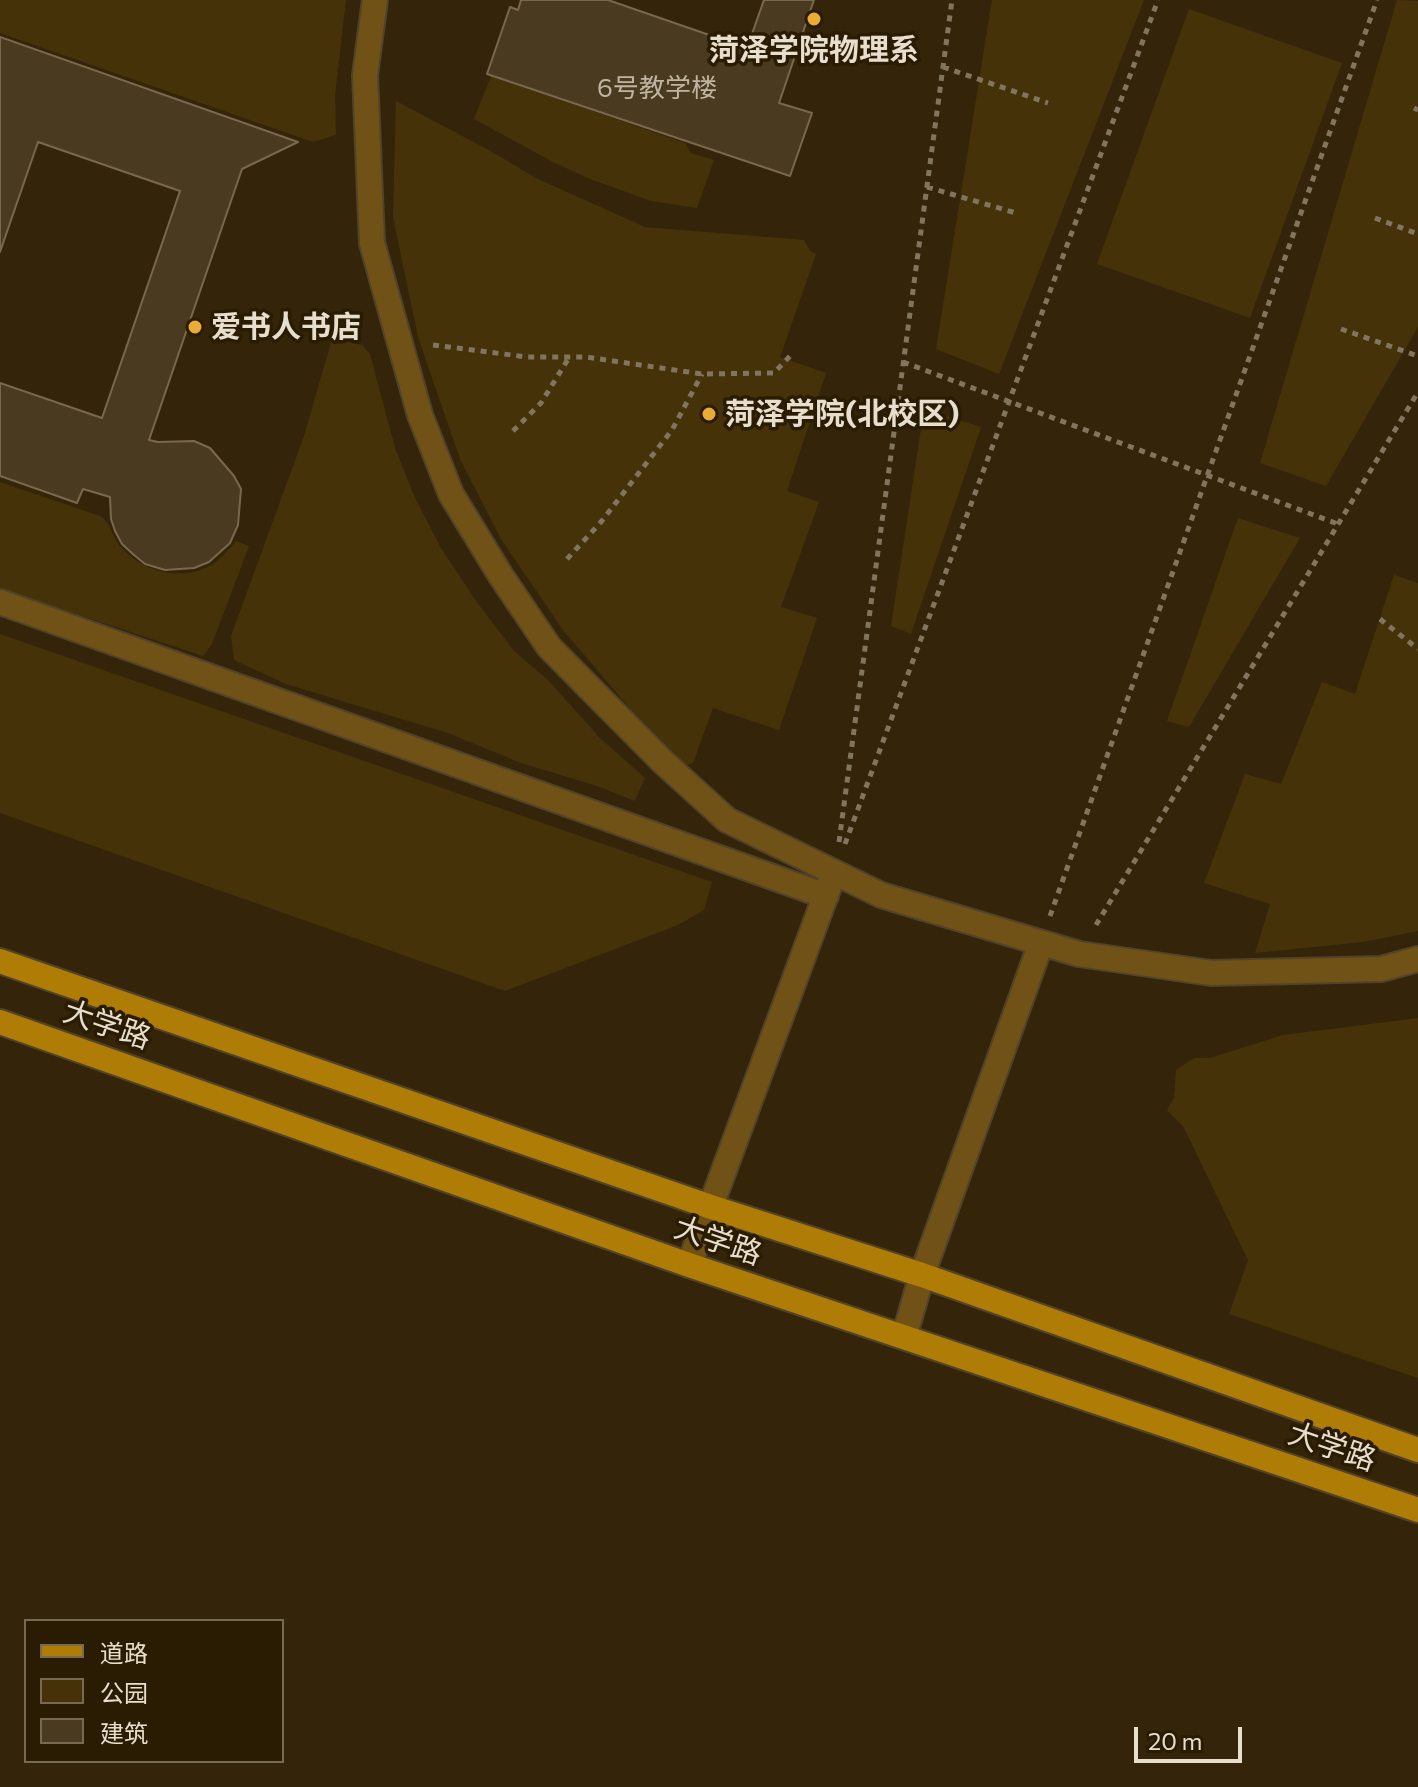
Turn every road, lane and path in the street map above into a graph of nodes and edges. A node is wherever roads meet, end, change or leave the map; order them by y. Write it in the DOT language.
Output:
graph roads {
  1 [pos="375,0"];
  2 [pos="952,0"];
  3 [pos="1158,0"];
  4 [pos="1377,0"];
  5 [pos="943,67"];
  6 [pos="1048,103"];
  7 [pos="927,187"];
  8 [pos="1016,213"];
  9 [pos="1375,218"];
  10 [pos="1418,234"];
  11 [pos="1341,329"];
  12 [pos="400,342"];
  13 [pos="570,355"];
  14 [pos="791,355"];
  15 [pos="1418,356"];
  16 [pos="903,362"];
  17 [pos="702,374"];
  18 [pos="1418,392"];
  19 [pos="1009,402"];
  20 [pos="513,431"];
  21 [pos="1209,476"];
  22 [pos="1338,524"];
  23 [pos="567,559"];
  24 [pos="0,602"];
  25 [pos="1380,619"];
  26 [pos="1418,649"];
  27 [pos="835,871"];
  28 [pos="826,896"];
  29 [pos="1041,943"];
  30 [pos="1079,954"];
  31 [pos="1418,959"];
  32 [pos="0,961"];
  33 [pos="0,1022"];
  34 [pos="711,1207"];
  35 [pos="689,1265"];
  36 [pos="922,1275"];
  37 [pos="904,1337"];
  38 [pos="1418,1450"];
  39 [pos="1418,1510"];
  1 -- 12 [label="street"];
  2 -- 5 [label="path"];
  3 -- 19 [label="path"];
  4 -- 21 [label="path"];
  5 -- 6 [label="path"];
  5 -- 7 [label="path"];
  7 -- 8 [label="path"];
  7 -- 16 [label="path"];
  9 -- 10 [label="path"];
  11 -- 15 [label="path"];
  12 -- 13 [label="path"];
  12 -- 27 [label="street"];
  13 -- 17 [label="path"];
  13 -- 20 [label="path"];
  14 -- 17 [label="path"];
  16 -- 19 [label="path"];
  16 -- 27 [label="path"];
  17 -- 23 [label="path"];
  18 -- 22 [label="path"];
  19 -- 21 [label="path"];
  19 -- 27 [label="path"];
  21 -- 22 [label="path"];
  21 -- 29 [label="path"];
  22 -- 30 [label="path"];
  24 -- 28 [label="street"];
  25 -- 26 [label="path"];
  27 -- 28 [label="street"];
  27 -- 29 [label="street"];
  28 -- 34 [label="street"];
  29 -- 30 [label="street"];
  29 -- 36 [label="street"];
  30 -- 31 [label="street"];
  32 -- 34 [label="main road, 大学路"];
  33 -- 35 [label="main road, 大学路"];
  34 -- 35 [label="street"];
  34 -- 36 [label="main road, 大学路"];
  35 -- 37 [label="main road, 大学路"];
  36 -- 37 [label="street"];
  36 -- 38 [label="main road, 大学路"];
  37 -- 39 [label="main road, 大学路"];
}
